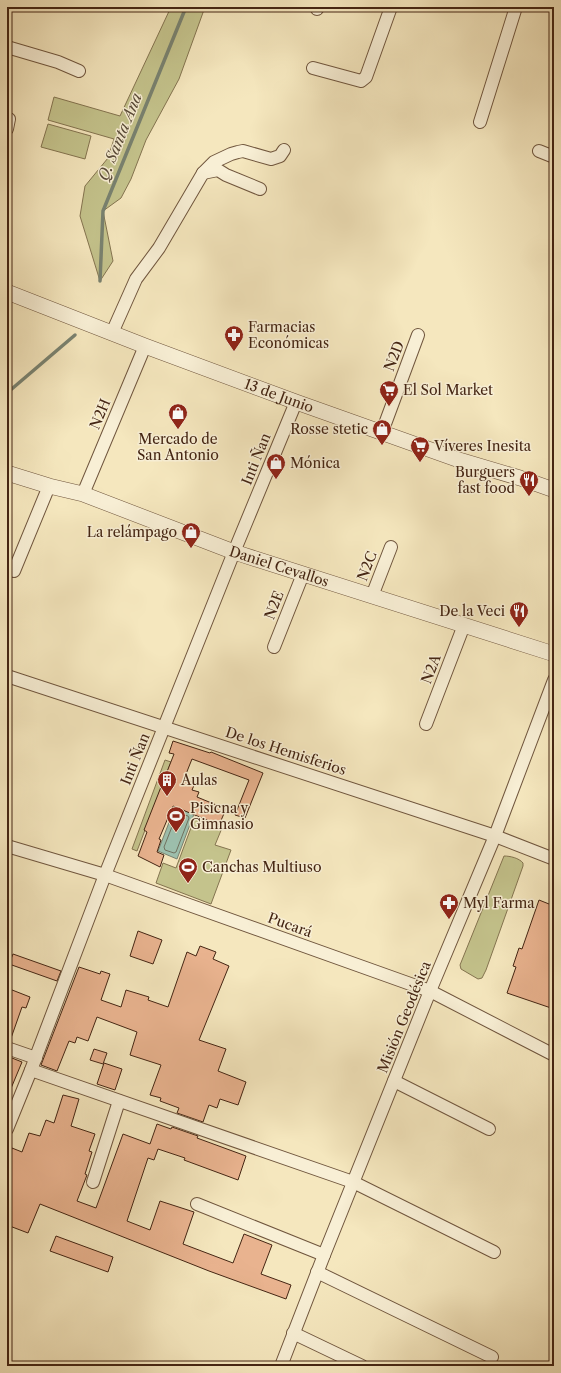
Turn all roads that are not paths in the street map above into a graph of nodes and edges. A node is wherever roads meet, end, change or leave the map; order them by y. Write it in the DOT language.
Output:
graph roads {
  1 [pos="390,7"];
  2 [pos="516,7"];
  3 [pos="7,47"];
  4 [pos="312,68"];
  5 [pos="79,71"];
  6 [pos="480,122"];
  7 [pos="284,150"];
  8 [pos="539,151"];
  9 [pos="554,157"];
  10 [pos="203,173"];
  11 [pos="260,189"];
  12 [pos="7,292"];
  13 [pos="112,333"];
  14 [pos="418,335"];
  15 [pos="145,346"];
  16 [pos="296,402"];
  17 [pos="382,432"];
  18 [pos="7,473"];
  19 [pos="49,486"];
  20 [pos="554,490"];
  21 [pos="83,494"];
  22 [pos="391,547"];
  23 [pos="234,552"];
  24 [pos="14,571"];
  25 [pos="303,574"];
  26 [pos="372,596"];
  27 [pos="464,625"];
  28 [pos="274,647"];
  29 [pos="554,654"];
  30 [pos="7,676"];
  31 [pos="554,680"];
  32 [pos="426,724"];
  33 [pos="164,727"];
  34 [pos="495,836"];
  35 [pos="7,846"];
  36 [pos="554,859"];
  37 [pos="105,875"];
  38 [pos="430,991"];
  39 [pos="7,1048"];
  40 [pos="554,1055"];
  41 [pos="36,1058"];
  42 [pos="31,1070"];
  43 [pos="394,1081"];
  44 [pos="119,1101"];
  45 [pos="7,1129"];
  46 [pos="489,1129"];
  47 [pos="93,1182"];
  48 [pos="353,1182"];
  49 [pos="198,1204"];
  50 [pos="494,1252"];
  51 [pos="324,1255"];
  52 [pos="317,1272"];
  53 [pos="293,1333"];
  54 [pos="492,1357"];
  55 [pos="281,1366"];
  56 [pos="362,1366"];
  1 -- 4 [label="street"];
  2 -- 6 [label="street"];
  3 -- 5 [label="street"];
  7 -- 10 [label="street"];
  8 -- 9 [label="street"];
  10 -- 11 [label="street"];
  10 -- 13 [label="street"];
  12 -- 13 [label="street, 13 de Junio"];
  13 -- 15 [label="street, 13 de Junio"];
  14 -- 17 [label="street, N2D"];
  15 -- 16 [label="street, 13 de Junio"];
  15 -- 21 [label="street, N2H"];
  16 -- 17 [label="street, 13 de Junio"];
  16 -- 23 [label="street, Inti Ñan"];
  17 -- 20 [label="street, 13 de Junio"];
  18 -- 19 [label="street, Daniel Cevallos"];
  19 -- 21 [label="street, Daniel Cevallos"];
  19 -- 24 [label="street"];
  21 -- 23 [label="street, Daniel Cevallos"];
  22 -- 26 [label="street, N2C"];
  23 -- 25 [label="street, Daniel Cevallos"];
  23 -- 33 [label="street, Inti Ñan"];
  25 -- 26 [label="street, Daniel Cevallos"];
  25 -- 28 [label="street, N2E"];
  26 -- 27 [label="street, Daniel Cevallos"];
  27 -- 29 [label="street, Daniel Cevallos"];
  27 -- 32 [label="street, N2A"];
  30 -- 33 [label="street, De los Hemisferios"];
  31 -- 34 [label="street, Misión Geodésica"];
  33 -- 34 [label="street, De los Hemisferios"];
  33 -- 37 [label="street, Inti Ñan"];
  34 -- 36 [label="street, De los Hemisferios"];
  34 -- 38 [label="street, Misión Geodésica"];
  35 -- 37 [label="street, Pucará"];
  37 -- 38 [label="street, Pucará"];
  37 -- 41 [label="street, Inti Ñan"];
  38 -- 40 [label="street, Pucará"];
  38 -- 43 [label="street, Misión Geodésica"];
  39 -- 41 [label="street"];
  41 -- 42 [label="street, Inti Ñan"];
  42 -- 44 [label="street"];
  42 -- 45 [label="street, Inti Ñan"];
  43 -- 46 [label="street"];
  43 -- 48 [label="street, Misión Geodésica"];
  44 -- 47 [label="street"];
  44 -- 48 [label="street"];
  48 -- 50 [label="street"];
  48 -- 51 [label="street, Misión Geodésica"];
  49 -- 51 [label="street"];
  51 -- 52 [label="street, Misión Geodésica"];
  52 -- 53 [label="street, Misión Geodésica"];
  52 -- 54 [label="street"];
  53 -- 55 [label="street, Misión Geodésica"];
  53 -- 56 [label="street"];
}
